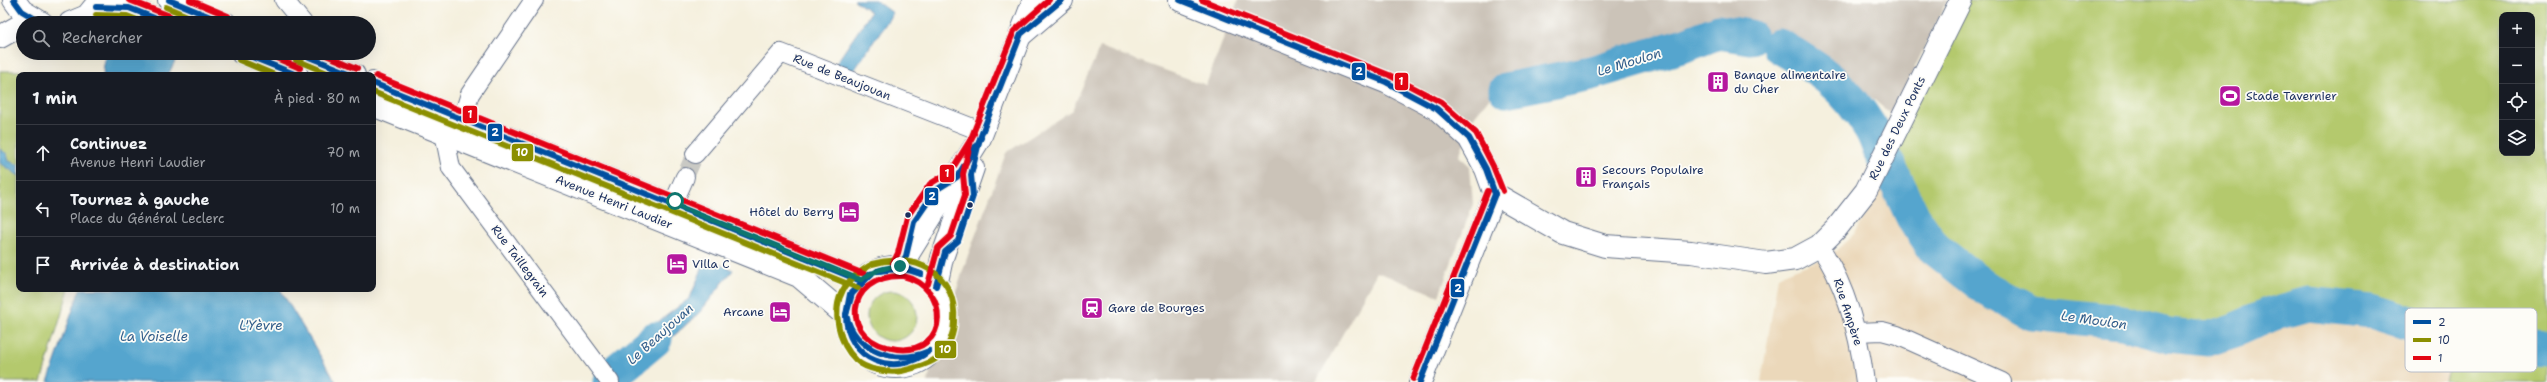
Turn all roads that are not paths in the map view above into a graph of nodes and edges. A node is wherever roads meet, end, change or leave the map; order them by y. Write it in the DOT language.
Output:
graph roads {
  1 [pos="2,0"];
  2 [pos="14,0"];
  3 [pos="169,0"];
  4 [pos="284,0"];
  5 [pos="534,0"];
  6 [pos="1062,0"];
  7 [pos="1180,0"];
  8 [pos="1961,0"];
  9 [pos="1030,2"];
  10 [pos="0,3"];
  11 [pos="98,4"];
  12 [pos="26,16"];
  13 [pos="87,16"];
  14 [pos="149,16"];
  15 [pos="207,16"];
  16 [pos="297,16"];
  17 [pos="16,29"];
  18 [pos="1021,34"];
  19 [pos="0,37"];
  20 [pos="260,60"];
  21 [pos="322,60"];
  22 [pos="290,72"];
  23 [pos="348,72"];
  24 [pos="376,84"];
  25 [pos="376,106"];
  26 [pos="462,119"];
  27 [pos="444,133"];
  28 [pos="982,135"];
  29 [pos="695,154"];
  30 [pos="964,176"];
  31 [pos="685,177"];
  32 [pos="1495,194"];
  33 [pos="673,204"];
  34 [pos="1819,246"];
  35 [pos="903,261"];
  36 [pos="861,280"];
  37 [pos="936,286"];
  38 [pos="846,315"];
  39 [pos="1857,332"];
  40 [pos="868,360"];
  41 [pos="908,374"];
  42 [pos="605,375"];
  43 [pos="875,382"];
  44 [pos="1420,382"];
  45 [pos="1865,382"];
  46 [pos="2002,382"];
  1 -- 10 [label="main road"];
  2 -- 12 [label="main road"];
  3 -- 15 [label="main road"];
  4 -- 16 [label="street"];
  5 -- 26 [label="street"];
  6 -- 18 [label="main road"];
  7 -- 32 [label="main road"];
  8 -- 34 [label="main road, Rue des Deux Ponts"];
  9 -- 18 [label="main road"];
  11 -- 13 [label="main road"];
  11 -- 14 [label="main road"];
  17 -- 19 [label="main road"];
  18 -- 28 [label="main road"];
  20 -- 22 [label="main road"];
  21 -- 23 [label="main road"];
  24 -- 26 [label="main road, Avenue Henri Laudier"];
  25 -- 27 [label="main road, Avenue Henri Laudier"];
  26 -- 33 [label="main road, Avenue Henri Laudier"];
  27 -- 38 [label="main road, Avenue Henri Laudier"];
  27 -- 42 [label="street, Rue Taillegrain"];
  28 -- 29 [label="street, Rue de Beaujouan"];
  28 -- 30 [label="main road"];
  30 -- 35 [label="main road"];
  30 -- 37 [label="main road"];
  31 -- 33 [label="street"];
  32 -- 34 [label="main road, Rue des Deux Ponts"];
  32 -- 44 [label="main road"];
  33 -- 36 [label="main road, Avenue Henri Laudier"];
  34 -- 39 [label="street, Rue Ampère"];
  35 -- 36 [label="main road"];
  35 -- 37 [label="main road"];
  36 -- 38 [label="main road"];
  37 -- 41 [label="main road"];
  38 -- 40 [label="main road"];
  39 -- 45 [label="street, Rue Ampère"];
  39 -- 46 [label="street"];
  40 -- 41 [label="main road"];
  40 -- 43 [label="main road"];
}
